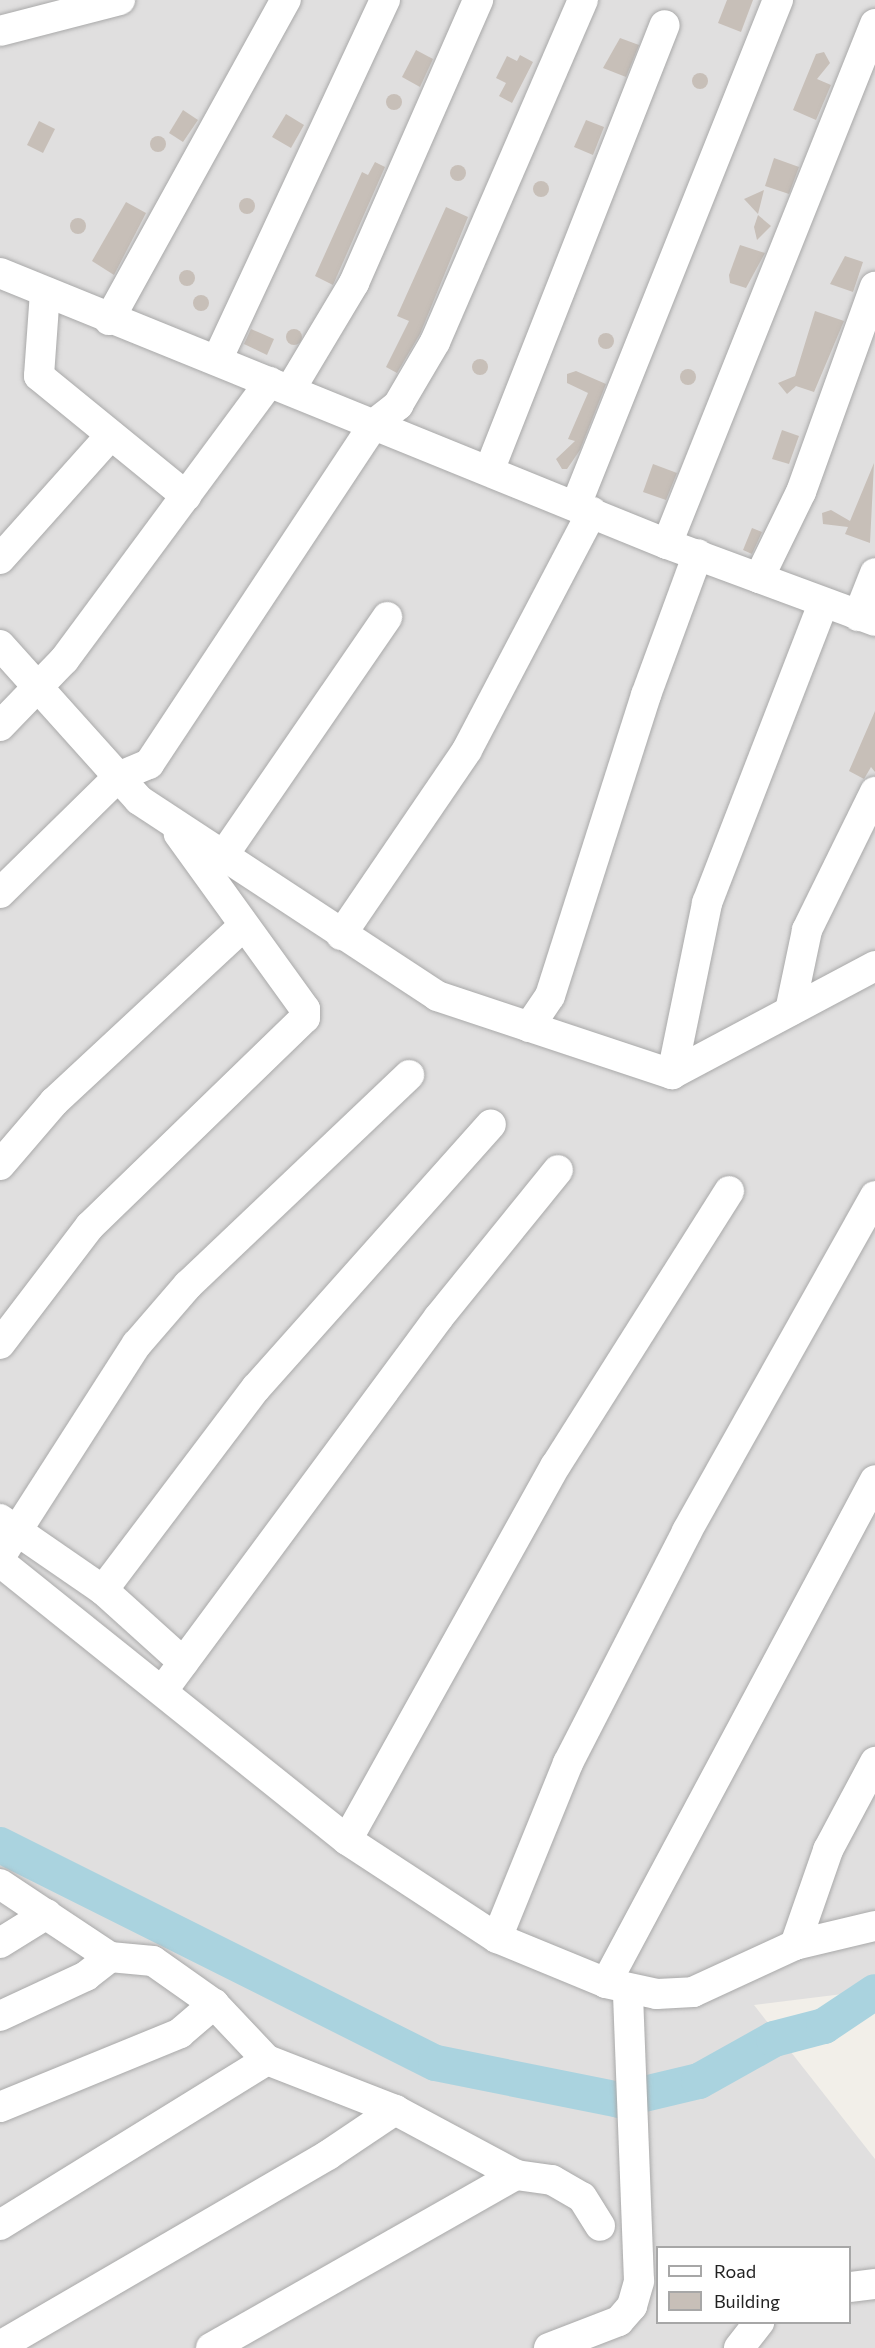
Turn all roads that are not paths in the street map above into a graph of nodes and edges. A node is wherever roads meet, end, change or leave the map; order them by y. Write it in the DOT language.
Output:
graph roads {
  1 [pos="120,0"];
  2 [pos="286,0"];
  3 [pos="385,0"];
  4 [pos="478,0"];
  5 [pos="583,0"];
  6 [pos="778,0"];
  7 [pos="875,24"];
  8 [pos="665,25"];
  9 [pos="4,33"];
  10 [pos="0,273"];
  11 [pos="875,286"];
  12 [pos="45,292"];
  13 [pos="109,320"];
  14 [pos="218,358"];
  15 [pos="280,386"];
  16 [pos="374,424"];
  17 [pos="111,435"];
  18 [pos="489,471"];
  19 [pos="186,495"];
  20 [pos="584,509"];
  21 [pos="667,544"];
  22 [pos="698,554"];
  23 [pos="0,558"];
  24 [pos="875,573"];
  25 [pos="759,578"];
  26 [pos="822,604"];
  27 [pos="387,617"];
  28 [pos="866,618"];
  29 [pos="0,645"];
  30 [pos="36,685"];
  31 [pos="0,726"];
  32 [pos="118,777"];
  33 [pos="875,792"];
  34 [pos="169,818"];
  35 [pos="223,856"];
  36 [pos="0,893"];
  37 [pos="242,927"];
  38 [pos="341,935"];
  39 [pos="875,966"];
  40 [pos="790,1011"];
  41 [pos="529,1027"];
  42 [pos="409,1074"];
  43 [pos="672,1074"];
  44 [pos="491,1124"];
  45 [pos="0,1165"];
  46 [pos="558,1170"];
  47 [pos="729,1191"];
  48 [pos="875,1196"];
  49 [pos="0,1344"];
  50 [pos="875,1480"];
  51 [pos="8,1525"];
  52 [pos="0,1557"];
  53 [pos="0,1562"];
  54 [pos="103,1590"];
  55 [pos="183,1662"];
  56 [pos="163,1690"];
  57 [pos="875,1762"];
  58 [pos="346,1840"];
  59 [pos="0,1884"];
  60 [pos="47,1914"];
  61 [pos="875,1926"];
  62 [pos="497,1938"];
  63 [pos="0,1943"];
  64 [pos="795,1945"];
  65 [pos="110,1957"];
  66 [pos="617,1986"];
  67 [pos="214,2004"];
  68 [pos="0,2016"];
  69 [pos="267,2060"];
  70 [pos="0,2107"];
  71 [pos="395,2110"];
  72 [pos="516,2175"];
  73 [pos="0,2225"];
  74 [pos="600,2226"];
  75 [pos="875,2284"];
  76 [pos="851,2287"];
  77 [pos="757,2324"];
  78 [pos="585,2344"];
  79 [pos="0,2346"];
  80 [pos="211,2348"];
  81 [pos="549,2348"];
  82 [pos="739,2348"];
  1 -- 9 [label="street"];
  2 -- 13 [label="street"];
  3 -- 14 [label="street"];
  4 -- 15 [label="street"];
  5 -- 16 [label="street"];
  6 -- 20 [label="street"];
  7 -- 21 [label="street"];
  8 -- 18 [label="street"];
  10 -- 12 [label="street"];
  11 -- 25 [label="street"];
  12 -- 13 [label="street"];
  12 -- 17 [label="street"];
  13 -- 14 [label="street"];
  14 -- 15 [label="street"];
  15 -- 16 [label="street"];
  15 -- 19 [label="street"];
  16 -- 18 [label="street"];
  16 -- 32 [label="street"];
  17 -- 19 [label="street"];
  17 -- 23 [label="street"];
  18 -- 20 [label="street"];
  19 -- 30 [label="street"];
  20 -- 21 [label="street"];
  20 -- 38 [label="street"];
  21 -- 22 [label="street"];
  22 -- 25 [label="street"];
  22 -- 41 [label="street"];
  24 -- 28 [label="street"];
  25 -- 26 [label="street"];
  26 -- 28 [label="street"];
  26 -- 43 [label="street"];
  27 -- 35 [label="street"];
  29 -- 30 [label="street"];
  30 -- 31 [label="street"];
  30 -- 32 [label="street"];
  32 -- 34 [label="street"];
  32 -- 36 [label="street"];
  33 -- 40 [label="street"];
  34 -- 35 [label="street"];
  34 -- 37 [label="street"];
  35 -- 38 [label="street"];
  37 -- 45 [label="street"];
  37 -- 49 [label="street"];
  38 -- 41 [label="street"];
  39 -- 40 [label="street"];
  40 -- 43 [label="street"];
  41 -- 43 [label="street"];
  42 -- 51 [label="street"];
  44 -- 54 [label="street"];
  46 -- 55 [label="street"];
  47 -- 58 [label="street"];
  48 -- 62 [label="street"];
  50 -- 66 [label="street"];
  51 -- 52 [label="street"];
  51 -- 54 [label="street"];
  53 -- 56 [label="street"];
  54 -- 55 [label="street"];
  55 -- 56 [label="street"];
  56 -- 58 [label="street"];
  57 -- 64 [label="street"];
  58 -- 62 [label="street"];
  59 -- 60 [label="street"];
  60 -- 63 [label="street"];
  60 -- 65 [label="street"];
  61 -- 64 [label="street"];
  62 -- 66 [label="street"];
  64 -- 66 [label="street"];
  65 -- 67 [label="street"];
  65 -- 68 [label="street"];
  66 -- 78 [label="street"];
  67 -- 69 [label="street"];
  67 -- 70 [label="street"];
  69 -- 71 [label="street"];
  69 -- 73 [label="street"];
  71 -- 72 [label="street"];
  71 -- 79 [label="street"];
  72 -- 74 [label="street"];
  72 -- 80 [label="street"];
  75 -- 76 [label="street"];
  77 -- 82 [label="street"];
  78 -- 81 [label="street"];
}
